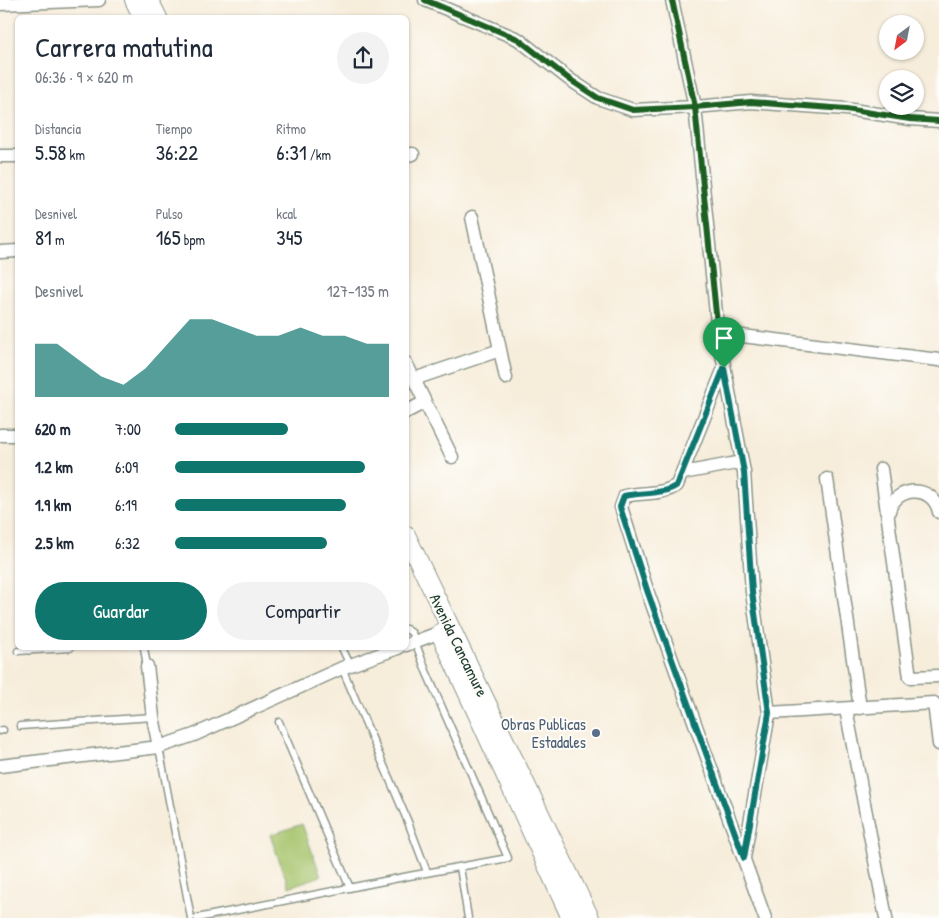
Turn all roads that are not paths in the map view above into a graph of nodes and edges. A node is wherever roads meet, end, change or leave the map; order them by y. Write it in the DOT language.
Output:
graph roads {
  1 [pos="98,0"];
  2 [pos="134,0"];
  3 [pos="149,0"];
  4 [pos="425,0"];
  5 [pos="672,0"];
  6 [pos="0,4"];
  7 [pos="141,15"];
  8 [pos="156,15"];
  9 [pos="695,107"];
  10 [pos="939,122"];
  11 [pos="0,156"];
  12 [pos="15,156"];
  13 [pos="472,217"];
  14 [pos="15,251"];
  15 [pos="0,252"];
  16 [pos="718,333"];
  17 [pos="500,350"];
  18 [pos="939,360"];
  19 [pos="724,368"];
  20 [pos="409,369"];
  21 [pos="506,378"];
  22 [pos="414,379"];
  23 [pos="425,402"];
  24 [pos="409,410"];
  25 [pos="0,435"];
  26 [pos="15,435"];
  27 [pos="452,457"];
  28 [pos="742,462"];
  29 [pos="881,469"];
  30 [pos="683,473"];
  31 [pos="827,479"];
  32 [pos="939,512"];
  33 [pos="888,524"];
  34 [pos="409,542"];
  35 [pos="409,568"];
  36 [pos="445,630"];
  37 [pos="409,632"];
  38 [pos="410,643"];
  39 [pos="35,650"];
  40 [pos="144,650"];
  41 [pos="342,650"];
  42 [pos="392,650"];
  43 [pos="18,651"];
  44 [pos="147,666"];
  45 [pos="346,666"];
  46 [pos="939,676"];
  47 [pos="846,708"];
  48 [pos="860,708"];
  49 [pos="769,713"];
  50 [pos="153,717"];
  51 [pos="279,722"];
  52 [pos="20,726"];
  53 [pos="939,744"];
  54 [pos="159,747"];
  55 [pos="0,766"];
  56 [pos="744,858"];
  57 [pos="460,867"];
  58 [pos="428,872"];
  59 [pos="350,888"];
  60 [pos="191,918"];
  61 [pos="197,918"];
  62 [pos="468,918"];
  63 [pos="571,918"];
  64 [pos="590,918"];
  65 [pos="766,918"];
  66 [pos="886,918"];
  1 -- 6 [label="street"];
  2 -- 7 [label="main road"];
  3 -- 8 [label="main road"];
  4 -- 9 [label="street"];
  5 -- 9 [label="street"];
  9 -- 10 [label="street"];
  9 -- 16 [label="street"];
  11 -- 12 [label="street"];
  13 -- 17 [label="street"];
  14 -- 15 [label="street"];
  16 -- 18 [label="street"];
  16 -- 19 [label="street"];
  17 -- 21 [label="street"];
  17 -- 22 [label="street"];
  19 -- 28 [label="street"];
  19 -- 30 [label="street"];
  20 -- 22 [label="street"];
  22 -- 23 [label="street"];
  23 -- 24 [label="street"];
  23 -- 27 [label="street"];
  25 -- 26 [label="street"];
  28 -- 30 [label="street"];
  28 -- 49 [label="street"];
  29 -- 33 [label="street"];
  30 -- 56 [label="street"];
  31 -- 48 [label="street"];
  32 -- 33 [label="street"];
  33 -- 46 [label="street"];
  34 -- 36 [label="main road, Avenida Cancamure"];
  35 -- 36 [label="main road, Avenida Cancamure"];
  36 -- 38 [label="street"];
  36 -- 63 [label="main road, Avenida Cancamure"];
  36 -- 64 [label="main road, Avenida Cancamure"];
  37 -- 38 [label="lane"];
  38 -- 57 [label="lane"];
  39 -- 43 [label="lane"];
  40 -- 44 [label="lane"];
  41 -- 45 [label="lane"];
  42 -- 45 [label="street"];
  44 -- 50 [label="street"];
  45 -- 54 [label="street"];
  45 -- 58 [label="lane"];
  47 -- 48 [label="street"];
  47 -- 49 [label="street"];
  47 -- 66 [label="street"];
  48 -- 53 [label="street"];
  49 -- 56 [label="street"];
  50 -- 52 [label="lane"];
  50 -- 54 [label="street"];
  51 -- 59 [label="lane"];
  54 -- 55 [label="street"];
  54 -- 60 [label="lane"];
  56 -- 65 [label="street"];
  57 -- 58 [label="lane"];
  57 -- 62 [label="lane"];
  58 -- 59 [label="lane"];
  59 -- 61 [label="lane"];
}
